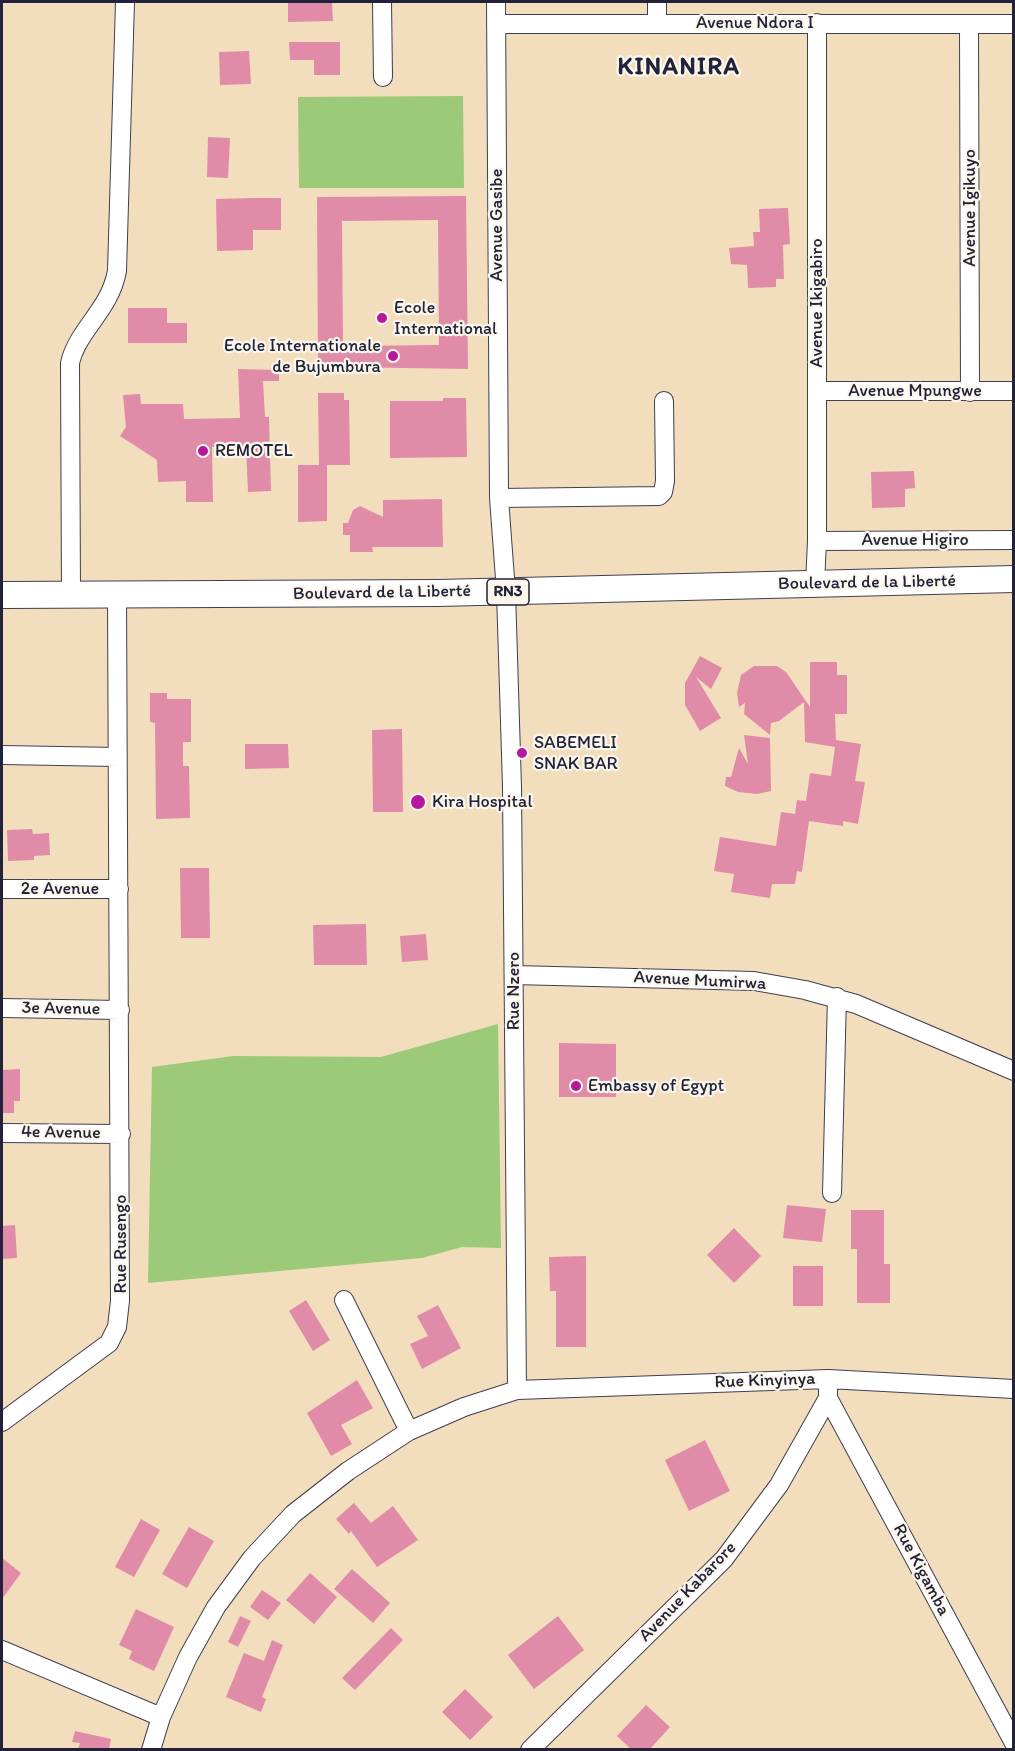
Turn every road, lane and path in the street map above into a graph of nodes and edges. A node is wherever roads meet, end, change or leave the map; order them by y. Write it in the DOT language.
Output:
graph roads {
  1 [pos="126,2"];
  2 [pos="382,2"];
  3 [pos="496,2"];
  4 [pos="657,2"];
  5 [pos="657,23"];
  6 [pos="817,23"];
  7 [pos="496,24"];
  8 [pos="969,24"];
  9 [pos="1014,24"];
  10 [pos="383,76"];
  11 [pos="817,391"];
  12 [pos="1014,391"];
  13 [pos="970,392"];
  14 [pos="664,401"];
  15 [pos="499,498"];
  16 [pos="1014,540"];
  17 [pos="817,541"];
  18 [pos="1014,579"];
  19 [pos="815,584"];
  20 [pos="506,592"];
  21 [pos="2,595"];
  22 [pos="70,595"];
  23 [pos="117,595"];
  24 [pos="2,755"];
  25 [pos="117,757"];
  26 [pos="2,889"];
  27 [pos="119,889"];
  28 [pos="514,975"];
  29 [pos="837,997"];
  30 [pos="2,1008"];
  31 [pos="120,1010"];
  32 [pos="1014,1071"];
  33 [pos="2,1133"];
  34 [pos="121,1134"];
  35 [pos="832,1193"];
  36 [pos="344,1300"];
  37 [pos="828,1379"];
  38 [pos="1014,1389"];
  39 [pos="516,1390"];
  40 [pos="828,1398"];
  41 [pos="2,1422"];
  42 [pos="409,1431"];
  43 [pos="2,1650"];
  44 [pos="1006,1710"];
  45 [pos="161,1717"];
  46 [pos="1014,1743"];
  47 [pos="151,1749"];
  48 [pos="530,1749"];
  1 -- 22 [label="street"];
  2 -- 10 [label="street"];
  3 -- 7 [label="street, Avenue Gasibe"];
  4 -- 5 [label="street"];
  5 -- 6 [label="street, Avenue Ndora I"];
  5 -- 7 [label="street, Avenue Ndora I"];
  6 -- 8 [label="street, Avenue Ndora I"];
  6 -- 11 [label="street, Avenue Ikigabiro"];
  7 -- 15 [label="street, Avenue Gasibe"];
  8 -- 9 [label="street, Avenue Ndora I"];
  8 -- 13 [label="street, Avenue Igikuyo"];
  11 -- 13 [label="street, Avenue Mpungwe"];
  11 -- 17 [label="street, Avenue Ikigabiro"];
  12 -- 13 [label="street, Avenue Mpungwe"];
  14 -- 15 [label="street"];
  15 -- 20 [label="street, Avenue Gasibe"];
  16 -- 17 [label="street, Avenue Higiro"];
  17 -- 19 [label="street, Avenue Ikigabiro"];
  18 -- 19 [label="highway, Boulevard de la Liberté / RN3"];
  19 -- 20 [label="highway, Boulevard de la Liberté / RN3"];
  20 -- 23 [label="highway, Boulevard de la Liberté / RN3"];
  20 -- 28 [label="street, Rue Nzero"];
  21 -- 22 [label="highway, Boulevard de la Liberté / RN3"];
  22 -- 23 [label="highway, Boulevard de la Liberté / RN3"];
  23 -- 25 [label="street, Rue Rusengo"];
  24 -- 25 [label="street"];
  25 -- 27 [label="street, Rue Rusengo"];
  26 -- 27 [label="street, 2e Avenue"];
  27 -- 31 [label="street, Rue Rusengo"];
  28 -- 29 [label="street, Avenue Mumirwa"];
  28 -- 39 [label="street, Rue Nzero"];
  29 -- 32 [label="street, Avenue Mumirwa"];
  29 -- 35 [label="street"];
  30 -- 31 [label="street, 3e Avenue"];
  31 -- 34 [label="street, Rue Rusengo"];
  33 -- 34 [label="street, 4e Avenue"];
  34 -- 41 [label="street, Rue Rusengo"];
  36 -- 42 [label="street"];
  37 -- 38 [label="street, Rue Kinyinya"];
  37 -- 39 [label="street, Rue Kinyinya"];
  37 -- 40 [label="street, Avenue Kabarore"];
  39 -- 42 [label="street, Rue Kinyinya"];
  40 -- 44 [label="street, Rue Kigamba"];
  40 -- 48 [label="street, Avenue Kabarore"];
  42 -- 45 [label="street, Rue Kinyinya"];
  43 -- 45 [label="street"];
  44 -- 46 [label="street, Rue Kigamba"];
  45 -- 47 [label="street, Rue Kinyinya"];
}
